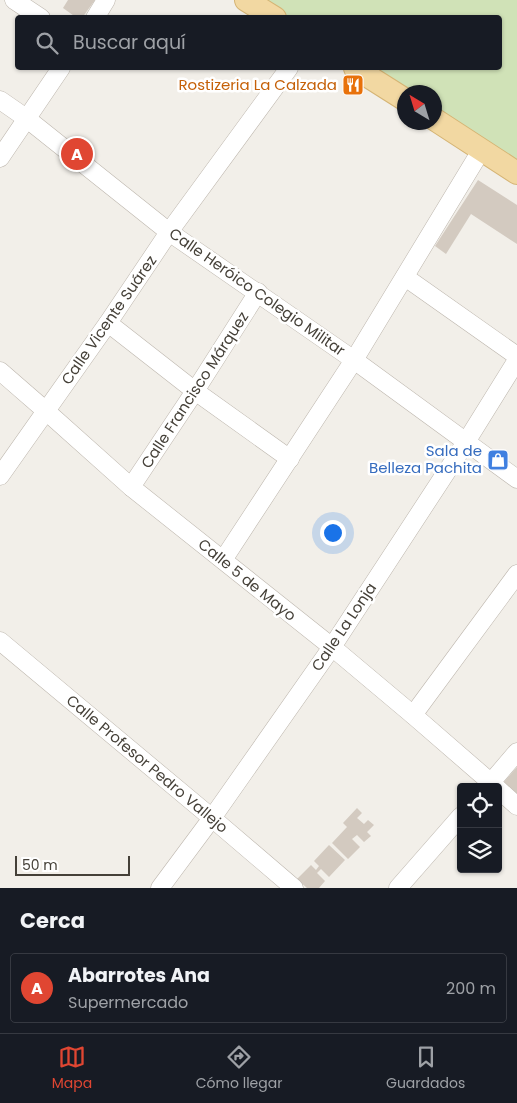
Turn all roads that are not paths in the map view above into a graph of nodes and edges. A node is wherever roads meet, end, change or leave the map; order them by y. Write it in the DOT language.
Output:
graph roads {
  1 [pos="14,0"];
  2 [pos="106,0"];
  3 [pos="246,0"];
  4 [pos="36,15"];
  5 [pos="97,15"];
  6 [pos="271,15"];
  7 [pos="60,70"];
  8 [pos="288,70"];
  9 [pos="358,70"];
  10 [pos="397,95"];
  11 [pos="0,100"];
  12 [pos="26,118"];
  13 [pos="442,124"];
  14 [pos="482,149"];
  15 [pos="0,158"];
  16 [pos="517,172"];
  17 [pos="169,232"];
  18 [pos="405,277"];
  19 [pos="258,292"];
  20 [pos="108,323"];
  21 [pos="517,356"];
  22 [pos="354,360"];
  23 [pos="517,360"];
  24 [pos="0,371"];
  25 [pos="196,391"];
  26 [pos="46,410"];
  27 [pos="466,442"];
  28 [pos="290,459"];
  29 [pos="0,476"];
  30 [pos="517,479"];
  31 [pos="132,487"];
  32 [pos="223,560"];
  33 [pos="517,574"];
  34 [pos="0,641"];
  35 [pos="332,647"];
  36 [pos="413,715"];
  37 [pos="517,752"];
  38 [pos="490,783"];
  39 [pos="495,783"];
  40 [pos="502,794"];
  41 [pos="517,806"];
  42 [pos="212,818"];
  43 [pos="457,821"];
  44 [pos="160,888"];
  45 [pos="294,888"];
  46 [pos="398,888"];
  1 -- 4 [label="street"];
  2 -- 5 [label="street"];
  3 -- 6 [label="main road"];
  7 -- 12 [label="street"];
  8 -- 17 [label="street, Calle Vicente Suárez"];
  9 -- 10 [label="main road"];
  11 -- 12 [label="street, Calle Heróico Colegio Militar"];
  12 -- 15 [label="street"];
  12 -- 17 [label="street, Calle Heróico Colegio Militar"];
  13 -- 14 [label="main road"];
  14 -- 16 [label="main road"];
  14 -- 18 [label="street"];
  17 -- 19 [label="street, Calle Heróico Colegio Militar"];
  17 -- 20 [label="street, Calle Vicente Suárez"];
  18 -- 21 [label="street"];
  18 -- 22 [label="street"];
  19 -- 22 [label="street, Calle Heróico Colegio Militar"];
  19 -- 25 [label="street, Calle Francisco Márquez"];
  20 -- 25 [label="street"];
  20 -- 26 [label="street, Calle Vicente Suárez"];
  22 -- 27 [label="street, Calle Heróico Colegio Militar"];
  22 -- 28 [label="street"];
  23 -- 27 [label="street, Calle La Lonja"];
  24 -- 26 [label="street, Calle 5 de Mayo"];
  25 -- 28 [label="street"];
  25 -- 31 [label="street, Calle Francisco Márquez"];
  26 -- 29 [label="street, Calle Vicente Suárez"];
  26 -- 31 [label="street, Calle 5 de Mayo"];
  27 -- 30 [label="street, Calle Heróico Colegio Militar"];
  27 -- 35 [label="street, Calle La Lonja"];
  28 -- 32 [label="street"];
  31 -- 32 [label="street, Calle 5 de Mayo"];
  32 -- 35 [label="street, Calle 5 de Mayo"];
  33 -- 36 [label="street"];
  34 -- 42 [label="street, Calle Profesor Pedro Vallejo"];
  35 -- 36 [label="street, Calle 5 de Mayo"];
  35 -- 42 [label="street, Calle La Lonja"];
  36 -- 38 [label="street, Calle 5 de Mayo"];
  37 -- 39 [label="street"];
  40 -- 41 [label="street, Calle 5 de Mayo"];
  42 -- 44 [label="street, Calle La Lonja"];
  42 -- 45 [label="street, Calle Profesor Pedro Vallejo"];
  43 -- 46 [label="street"];
}
